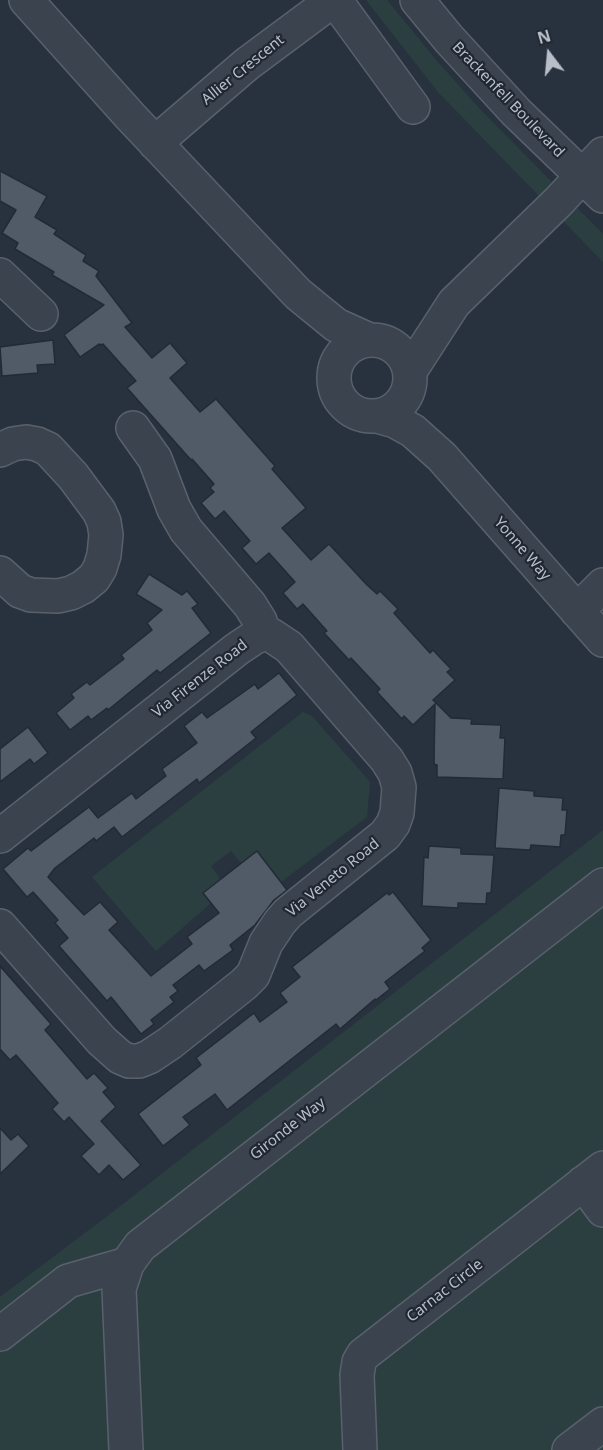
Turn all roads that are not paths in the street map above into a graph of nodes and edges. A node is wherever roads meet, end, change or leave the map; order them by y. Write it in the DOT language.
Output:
graph roads {
  1 [pos="26,0"];
  2 [pos="334,0"];
  3 [pos="417,0"];
  4 [pos="413,107"];
  5 [pos="155,143"];
  6 [pos="596,175"];
  7 [pos="0,274"];
  8 [pos="298,294"];
  9 [pos="454,303"];
  10 [pos="41,314"];
  11 [pos="376,340"];
  12 [pos="335,365"];
  13 [pos="410,377"];
  14 [pos="377,416"];
  15 [pos="133,428"];
  16 [pos="0,450"];
  17 [pos="442,457"];
  18 [pos="1,577"];
  19 [pos="603,585"];
  20 [pos="577,611"];
  21 [pos="264,634"];
  22 [pos="603,640"];
  23 [pos="0,836"];
  24 [pos="603,885"];
  25 [pos="0,926"];
  26 [pos="593,1175"];
  27 [pos="603,1210"];
  28 [pos="128,1264"];
  29 [pos="0,1334"];
  30 [pos="603,1424"];
  31 [pos="126,1450"];
  32 [pos="360,1450"];
  33 [pos="569,1450"];
  1 -- 5 [label="street"];
  2 -- 4 [label="street, Allier Crescent"];
  2 -- 5 [label="street, Allier Crescent"];
  3 -- 6 [label="street, Brackenfell Boulevard"];
  5 -- 8 [label="street"];
  6 -- 9 [label="street"];
  7 -- 10 [label="street"];
  8 -- 11 [label="street"];
  8 -- 12 [label="street"];
  9 -- 11 [label="street"];
  9 -- 13 [label="street"];
  11 -- 12 [label="street"];
  11 -- 13 [label="street"];
  12 -- 14 [label="street"];
  13 -- 14 [label="street"];
  13 -- 17 [label="street, Yonne Way"];
  14 -- 17 [label="street, Yonne Way"];
  15 -- 21 [label="street, Via Firenze Road"];
  16 -- 18 [label="street"];
  17 -- 20 [label="street, Yonne Way"];
  19 -- 20 [label="street"];
  20 -- 22 [label="street, Yonne Way"];
  21 -- 23 [label="street, Via Firenze Road"];
  21 -- 25 [label="street, Via Veneto Road"];
  24 -- 28 [label="street, Gironde Way"];
  26 -- 27 [label="street"];
  26 -- 32 [label="street, Carnac Circle"];
  28 -- 29 [label="street"];
  28 -- 31 [label="street, Gironde Way"];
  30 -- 33 [label="street"];
}
